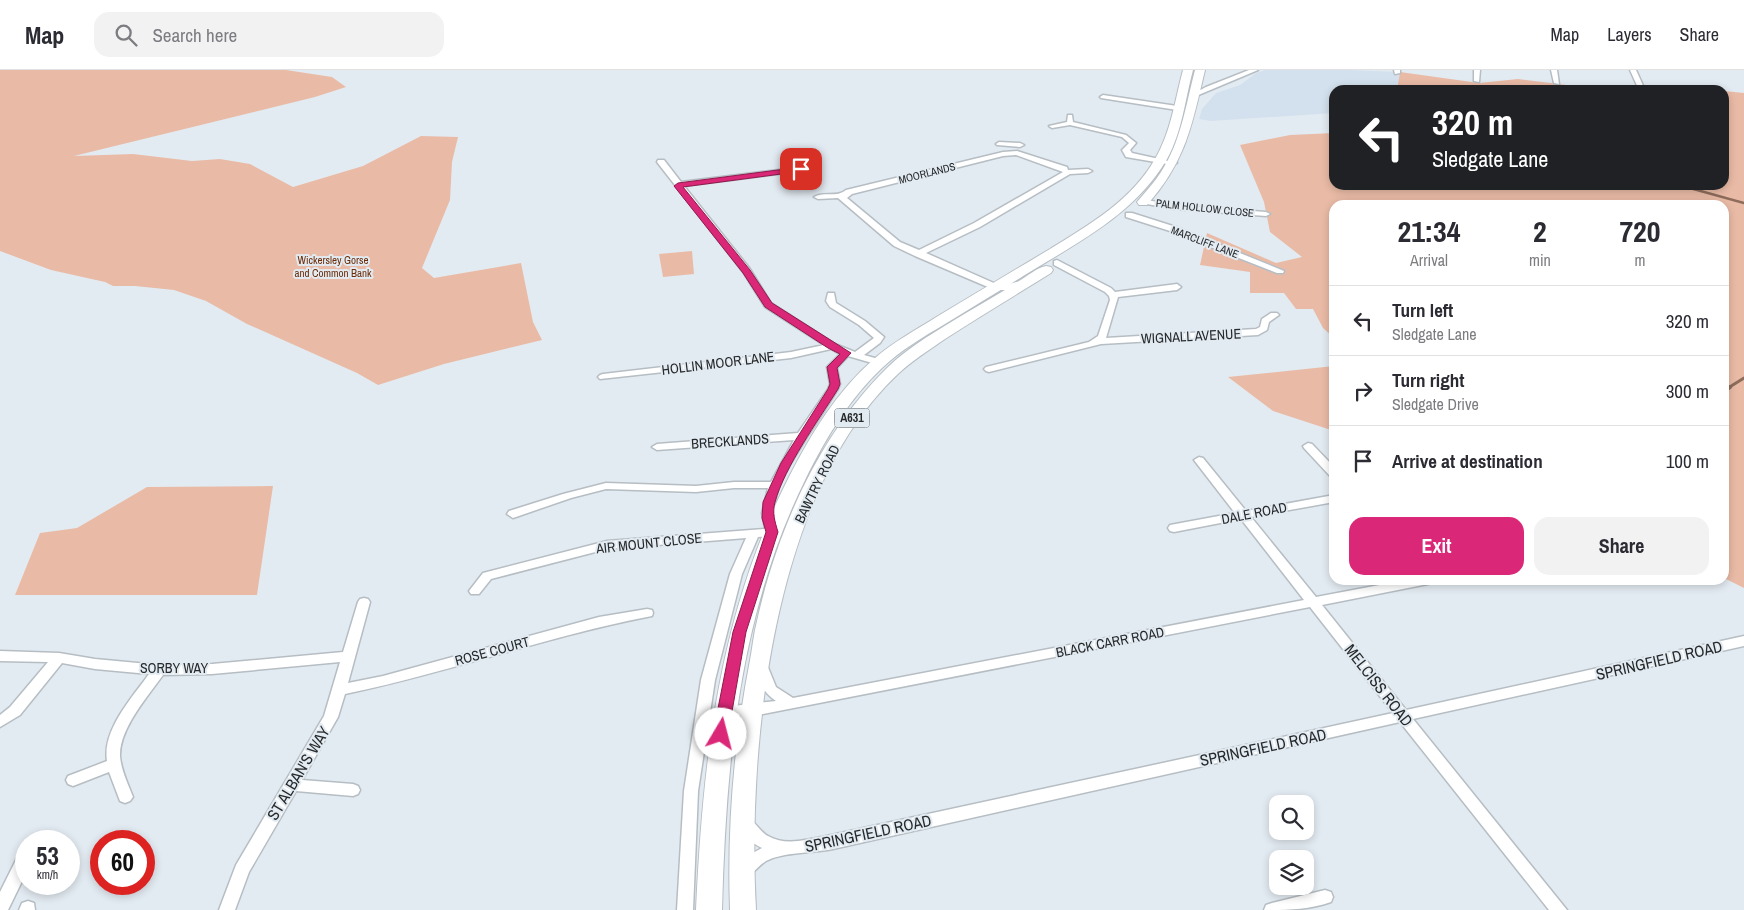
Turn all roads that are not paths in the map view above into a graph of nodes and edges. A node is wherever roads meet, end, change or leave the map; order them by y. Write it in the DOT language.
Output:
graph roads {
  1 [pos="1255,70"];
  2 [pos="1477,70"];
  3 [pos="1554,70"];
  4 [pos="1633,70"];
  5 [pos="1196,72"];
  6 [pos="1228,81"];
  7 [pos="1477,82"];
  8 [pos="1557,83"];
  9 [pos="1640,85"];
  10 [pos="1194,95"];
  11 [pos="1103,97"];
  12 [pos="1119,99"];
  13 [pos="1108,105"];
  14 [pos="1177,108"];
  15 [pos="1052,126"];
  16 [pos="1000,144"];
  17 [pos="1015,148"];
  18 [pos="661,162"];
  19 [pos="1167,162"];
  20 [pos="801,169"];
  21 [pos="1087,170"];
  22 [pos="1067,172"];
  23 [pos="678,186"];
  24 [pos="843,196"];
  25 [pos="818,197"];
  26 [pos="1145,201"];
  27 [pos="1266,214"];
  28 [pos="1129,215"];
  29 [pos="918,254"];
  30 [pos="1057,263"];
  31 [pos="1280,271"];
  32 [pos="1177,287"];
  33 [pos="831,295"];
  34 [pos="994,295"];
  35 [pos="1113,295"];
  36 [pos="1274,315"];
  37 [pos="1100,341"];
  38 [pos="832,346"];
  39 [pos="851,355"];
  40 [pos="879,362"];
  41 [pos="989,369"];
  42 [pos="603,377"];
  43 [pos="803,436"];
  44 [pos="1308,446"];
  45 [pos="657,447"];
  46 [pos="1199,460"];
  47 [pos="1329,469"];
  48 [pos="775,485"];
  49 [pos="1329,499"];
  50 [pos="513,514"];
  51 [pos="1243,515"];
  52 [pos="1174,528"];
  53 [pos="772,532"];
  54 [pos="754,533"];
  55 [pos="1402,585"];
  56 [pos="475,591"];
  57 [pos="364,602"];
  58 [pos="1314,602"];
  59 [pos="647,613"];
  60 [pos="1744,641"];
  61 [pos="0,656"];
  62 [pos="349,656"];
  63 [pos="58,658"];
  64 [pos="759,669"];
  65 [pos="159,670"];
  66 [pos="731,674"];
  67 [pos="338,690"];
  68 [pos="791,704"];
  69 [pos="752,711"];
  70 [pos="724,712"];
  71 [pos="1404,716"];
  72 [pos="0,722"];
  73 [pos="115,764"];
  74 [pos="73,780"];
  75 [pos="292,785"];
  76 [pos="353,790"];
  77 [pos="124,797"];
  78 [pos="742,818"];
  79 [pos="782,849"];
  80 [pos="741,878"];
  81 [pos="15,879"];
  82 [pos="1325,898"];
  83 [pos="0,908"];
  84 [pos="226,910"];
  85 [pos="686,910"];
  86 [pos="709,910"];
  87 [pos="743,910"];
  88 [pos="1272,910"];
  89 [pos="1559,910"];
  1 -- 6 [label="street"];
  2 -- 7 [label="street"];
  3 -- 8 [label="street"];
  4 -- 9 [label="street"];
  5 -- 6 [label="street"];
  5 -- 10 [label="main road, BAWTRY ROAD / A631"];
  5 -- 14 [label="main road, BAWTRY ROAD / A631"];
  6 -- 10 [label="street"];
  10 -- 19 [label="main road, BAWTRY ROAD / A631"];
  11 -- 12 [label="street"];
  12 -- 13 [label="street"];
  12 -- 14 [label="street"];
  14 -- 19 [label="main road, BAWTRY ROAD / A631"];
  15 -- 19 [label="street"];
  16 -- 17 [label="street"];
  17 -- 22 [label="street"];
  17 -- 24 [label="street, MOORLANDS"];
  18 -- 23 [label="street"];
  19 -- 26 [label="main road, BAWTRY ROAD / A631"];
  19 -- 34 [label="main road, BAWTRY ROAD / A631"];
  20 -- 23 [label="street"];
  21 -- 22 [label="street"];
  22 -- 29 [label="street"];
  23 -- 38 [label="street"];
  24 -- 25 [label="street, MOORLANDS"];
  24 -- 29 [label="street"];
  26 -- 27 [label="street, PALM HOLLOW CLOSE"];
  26 -- 28 [label="main road, BAWTRY ROAD / A631"];
  28 -- 30 [label="main road, BAWTRY ROAD / A631"];
  28 -- 31 [label="street, MARCLIFF LANE"];
  29 -- 34 [label="street"];
  30 -- 34 [label="main road, BAWTRY ROAD / A631"];
  30 -- 35 [label="street"];
  32 -- 35 [label="street"];
  33 -- 39 [label="street"];
  34 -- 40 [label="main road, BAWTRY ROAD / A631"];
  34 -- 64 [label="main road, BAWTRY ROAD / A631"];
  35 -- 37 [label="street"];
  36 -- 37 [label="street, WIGNALL AVENUE"];
  37 -- 41 [label="street, WIGNALL AVENUE"];
  38 -- 39 [label="street"];
  38 -- 42 [label="street, HOLLIN MOOR LANE"];
  39 -- 40 [label="street"];
  39 -- 43 [label="street, BAWTRY ROAD"];
  40 -- 53 [label="main road, BAWTRY ROAD / A631"];
  43 -- 45 [label="street, BRECKLANDS"];
  43 -- 48 [label="street, BAWTRY ROAD"];
  44 -- 47 [label="street"];
  46 -- 51 [label="street, MELCISS ROAD"];
  48 -- 50 [label="street"];
  48 -- 53 [label="street, BAWTRY ROAD"];
  49 -- 51 [label="street, DALE ROAD"];
  51 -- 52 [label="street, DALE ROAD"];
  51 -- 58 [label="street, MELCISS ROAD"];
  53 -- 54 [label="street, AIR MOUNT CLOSE"];
  53 -- 66 [label="main road, BAWTRY ROAD / A631"];
  54 -- 56 [label="street, AIR MOUNT CLOSE"];
  54 -- 85 [label="street"];
  55 -- 58 [label="street, BLACK CARR ROAD"];
  57 -- 62 [label="street, ST ALBAN'S WAY"];
  58 -- 68 [label="street, BLACK CARR ROAD"];
  58 -- 71 [label="street, MELCISS ROAD"];
  59 -- 67 [label="street, ROSE COURT"];
  60 -- 71 [label="street, SPRINGFIELD ROAD"];
  61 -- 63 [label="street, SORBY WAY"];
  62 -- 65 [label="street, SORBY WAY"];
  62 -- 67 [label="street, ST ALBAN'S WAY"];
  63 -- 65 [label="street, SORBY WAY"];
  63 -- 72 [label="street"];
  64 -- 66 [label="main road"];
  64 -- 68 [label="street"];
  64 -- 69 [label="main road, BAWTRY ROAD / A631"];
  65 -- 73 [label="street"];
  66 -- 70 [label="main road, BAWTRY ROAD / A631"];
  67 -- 75 [label="street, ST ALBAN'S WAY"];
  68 -- 69 [label="street, BLACK CARR ROAD"];
  69 -- 70 [label="street, BLACK CARR ROAD"];
  69 -- 78 [label="main road, BAWTRY ROAD / A631"];
  70 -- 86 [label="main road, BAWTRY ROAD / A631"];
  71 -- 79 [label="street, SPRINGFIELD ROAD"];
  71 -- 89 [label="street, MELCISS ROAD"];
  73 -- 74 [label="street"];
  73 -- 77 [label="street"];
  75 -- 76 [label="street"];
  75 -- 84 [label="street, ST ALBAN'S WAY"];
  78 -- 79 [label="street"];
  78 -- 80 [label="main road, BAWTRY ROAD / A631"];
  79 -- 80 [label="street, SPRINGFIELD ROAD"];
  80 -- 87 [label="main road, BAWTRY ROAD / A631"];
  81 -- 83 [label="street"];
  82 -- 88 [label="street"];
}
